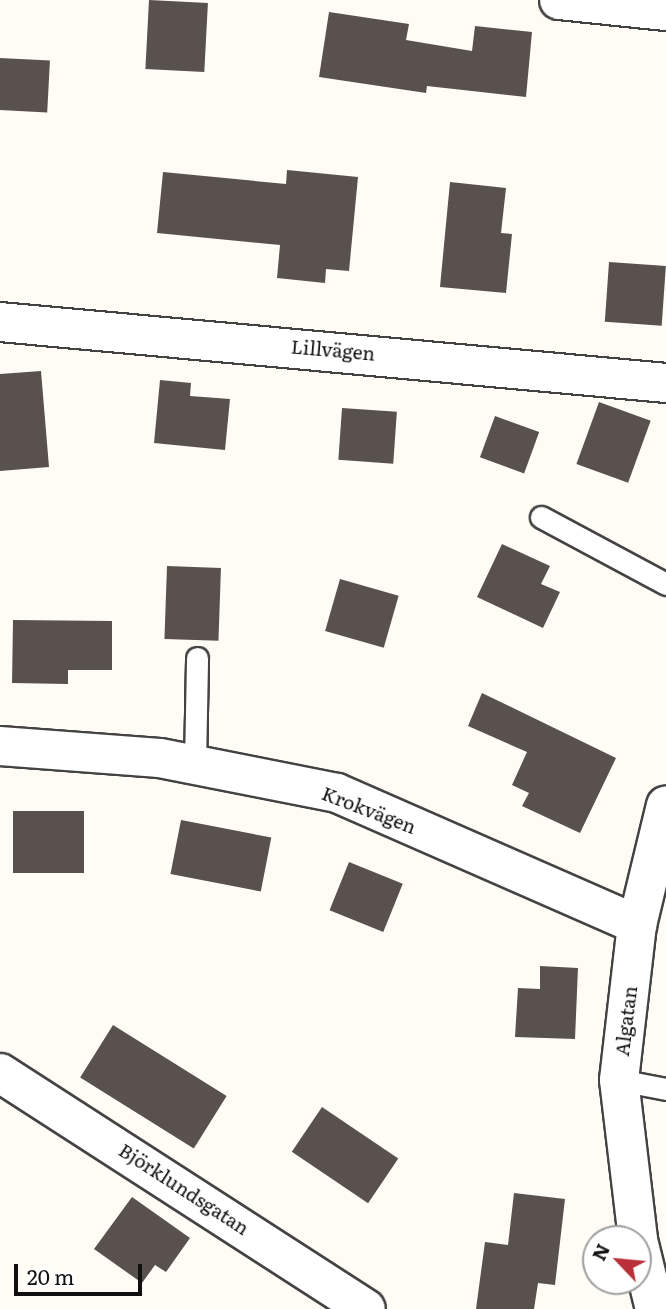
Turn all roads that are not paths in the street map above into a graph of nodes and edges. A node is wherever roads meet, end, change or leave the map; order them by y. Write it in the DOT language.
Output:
graph roads {
  1 [pos="559,0"];
  2 [pos="666,11"];
  3 [pos="0,322"];
  4 [pos="666,383"];
  5 [pos="541,517"];
  6 [pos="666,584"];
  7 [pos="197,658"];
  8 [pos="0,746"];
  9 [pos="195,765"];
  10 [pos="666,805"];
  11 [pos="637,925"];
  12 [pos="0,1073"];
  13 [pos="619,1080"];
  14 [pos="666,1089"];
  15 [pos="636,1225"];
  16 [pos="366,1309"];
  1 -- 2 [label="street"];
  3 -- 4 [label="street, Lillvägen"];
  5 -- 6 [label="lane"];
  7 -- 9 [label="lane"];
  8 -- 9 [label="street, Krokvägen"];
  9 -- 11 [label="street, Krokvägen"];
  10 -- 11 [label="street, Algatan"];
  11 -- 13 [label="street, Algatan"];
  12 -- 16 [label="street, Björklundsgatan"];
  13 -- 14 [label="lane"];
  13 -- 15 [label="street, Algatan"];
}
